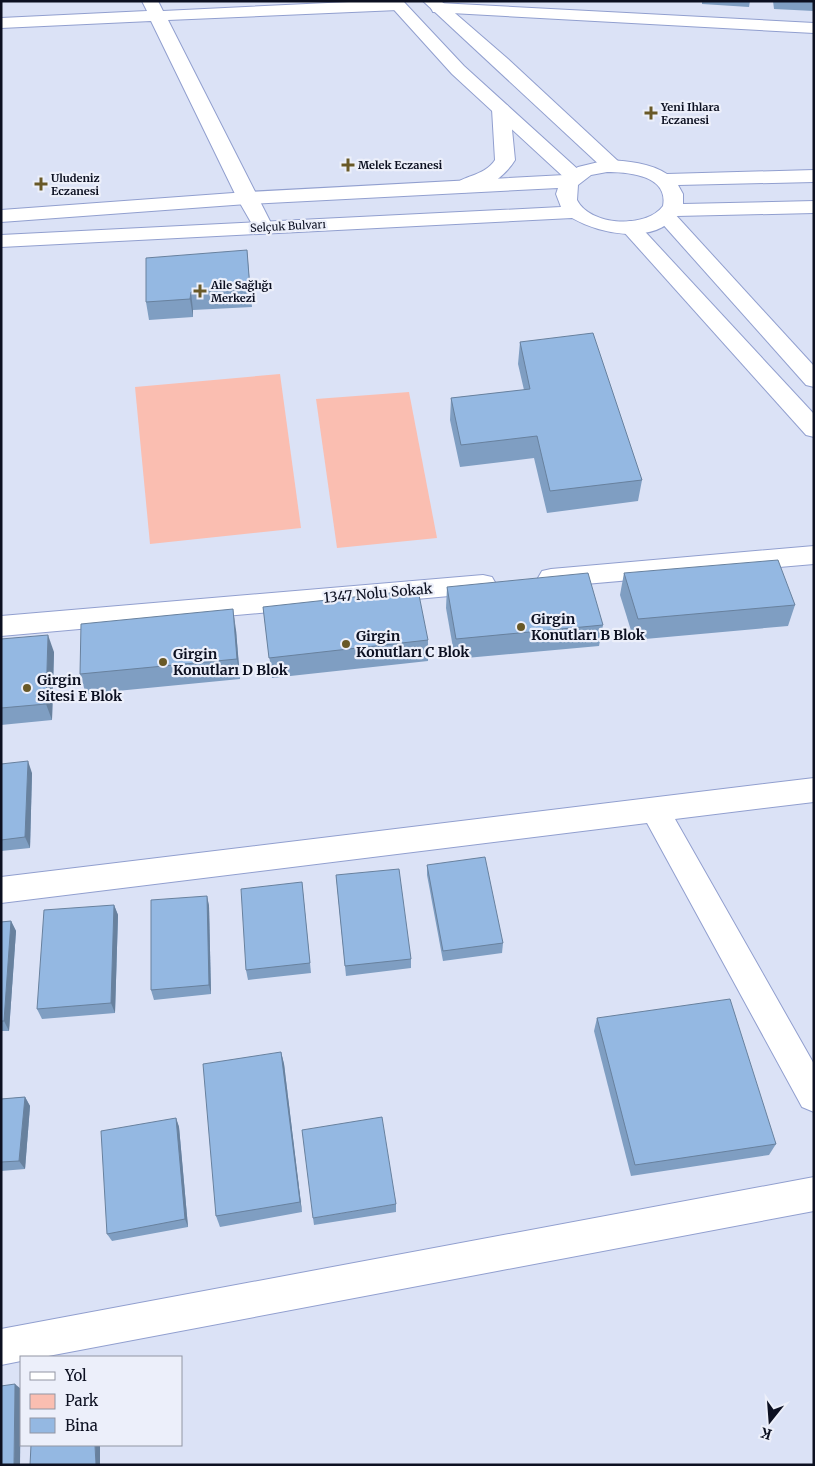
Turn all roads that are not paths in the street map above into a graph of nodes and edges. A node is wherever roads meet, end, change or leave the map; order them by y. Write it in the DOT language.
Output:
graph roads {
  1 [pos="396,3"];
  2 [pos="435,5"];
  3 [pos="153,8"];
  4 [pos="600,8"];
  5 [pos="1,23"];
  6 [pos="814,28"];
  7 [pos="501,109"];
  8 [pos="612,166"];
  9 [pos="814,172"];
  10 [pos="813,176"];
  11 [pos="573,179"];
  12 [pos="663,180"];
  13 [pos="463,187"];
  14 [pos="246,198"];
  15 [pos="814,207"];
  16 [pos="575,212"];
  17 [pos="668,213"];
  18 [pos="1,216"];
  19 [pos="263,227"];
  20 [pos="630,227"];
  21 [pos="1,241"];
  22 [pos="814,380"];
  23 [pos="814,429"];
  24 [pos="814,555"];
  25 [pos="1,626"];
  26 [pos="814,790"];
  27 [pos="655,810"];
  28 [pos="1,890"];
  29 [pos="814,1096"];
  30 [pos="814,1194"];
  31 [pos="1,1347"];
  1 -- 3 [label="street"];
  1 -- 7 [label="street"];
  2 -- 4 [label="street"];
  2 -- 8 [label="street"];
  3 -- 5 [label="street"];
  3 -- 14 [label="street"];
  4 -- 6 [label="street"];
  7 -- 11 [label="street"];
  7 -- 13 [label="street"];
  8 -- 11 [label="street"];
  8 -- 12 [label="street"];
  9 -- 10 [label="street"];
  10 -- 12 [label="street"];
  11 -- 13 [label="street"];
  11 -- 16 [label="street"];
  12 -- 17 [label="street"];
  13 -- 14 [label="street"];
  14 -- 18 [label="street"];
  14 -- 19 [label="street"];
  15 -- 17 [label="street"];
  16 -- 19 [label="street, Selçuk Bulvarı"];
  16 -- 20 [label="street"];
  17 -- 20 [label="street"];
  17 -- 22 [label="street"];
  19 -- 21 [label="street, Selçuk Bulvarı"];
  20 -- 23 [label="street"];
  24 -- 25 [label="street, 1347 Nolu Sokak"];
  26 -- 27 [label="street"];
  27 -- 28 [label="street"];
  27 -- 29 [label="street"];
  30 -- 31 [label="street"];
}
